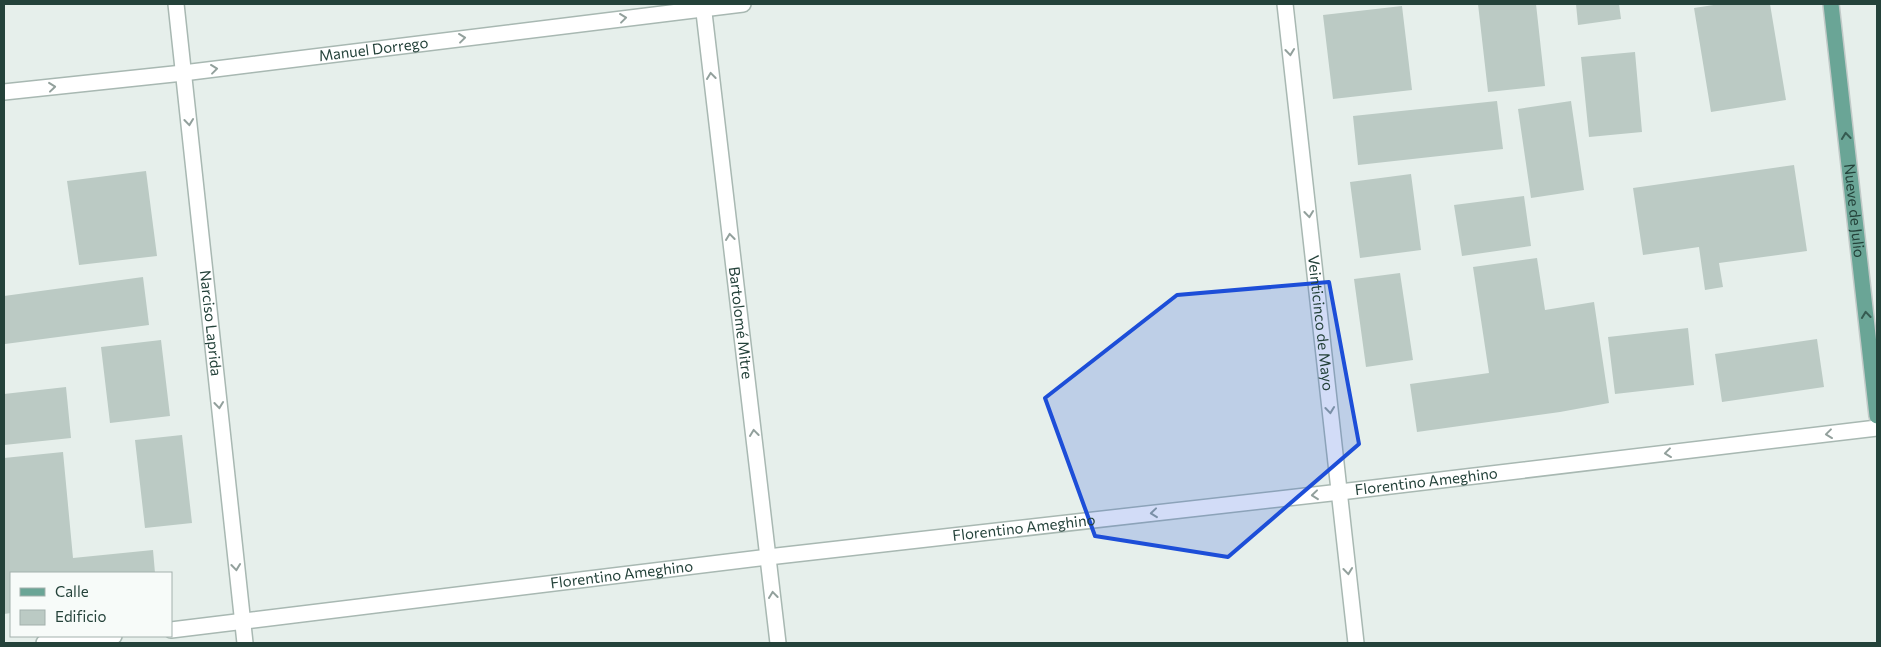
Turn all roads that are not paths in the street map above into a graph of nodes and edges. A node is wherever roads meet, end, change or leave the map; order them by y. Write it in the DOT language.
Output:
graph roads {
  1 [pos="176,4"];
  2 [pos="743,4"];
  3 [pos="1285,4"];
  4 [pos="1831,4"];
  5 [pos="703,6"];
  6 [pos="183,73"];
  7 [pos="4,92"];
  8 [pos="1877,416"];
  9 [pos="1877,428"];
  10 [pos="1340,492"];
  11 [pos="768,557"];
  12 [pos="242,622"];
  13 [pos="172,630"];
  14 [pos="104,637"];
  15 [pos="44,643"];
  16 [pos="245,643"];
  17 [pos="778,643"];
  18 [pos="1356,643"];
  1 -- 6 [label="street, Narciso Laprida"];
  2 -- 5 [label="street, Manuel Dorrego"];
  3 -- 10 [label="street, Veinticinco de Mayo, one-way"];
  8 -- 4 [label="main road, Nueve de Julio, one-way"];
  6 -- 5 [label="street, Manuel Dorrego, one-way"];
  11 -- 5 [label="street, Bartolomé Mitre, one-way"];
  7 -- 6 [label="street, Manuel Dorrego, one-way"];
  6 -- 12 [label="street, Narciso Laprida, one-way"];
  9 -- 10 [label="street, Florentino Ameghino, one-way"];
  10 -- 11 [label="street, Florentino Ameghino, one-way"];
  10 -- 18 [label="street, Veinticinco de Mayo, one-way"];
  11 -- 12 [label="street, Florentino Ameghino"];
  17 -- 11 [label="street, Bartolomé Mitre, one-way"];
  12 -- 13 [label="street, Florentino Ameghino"];
  12 -- 16 [label="street, Narciso Laprida"];
  14 -- 15 [label="street"];
}
